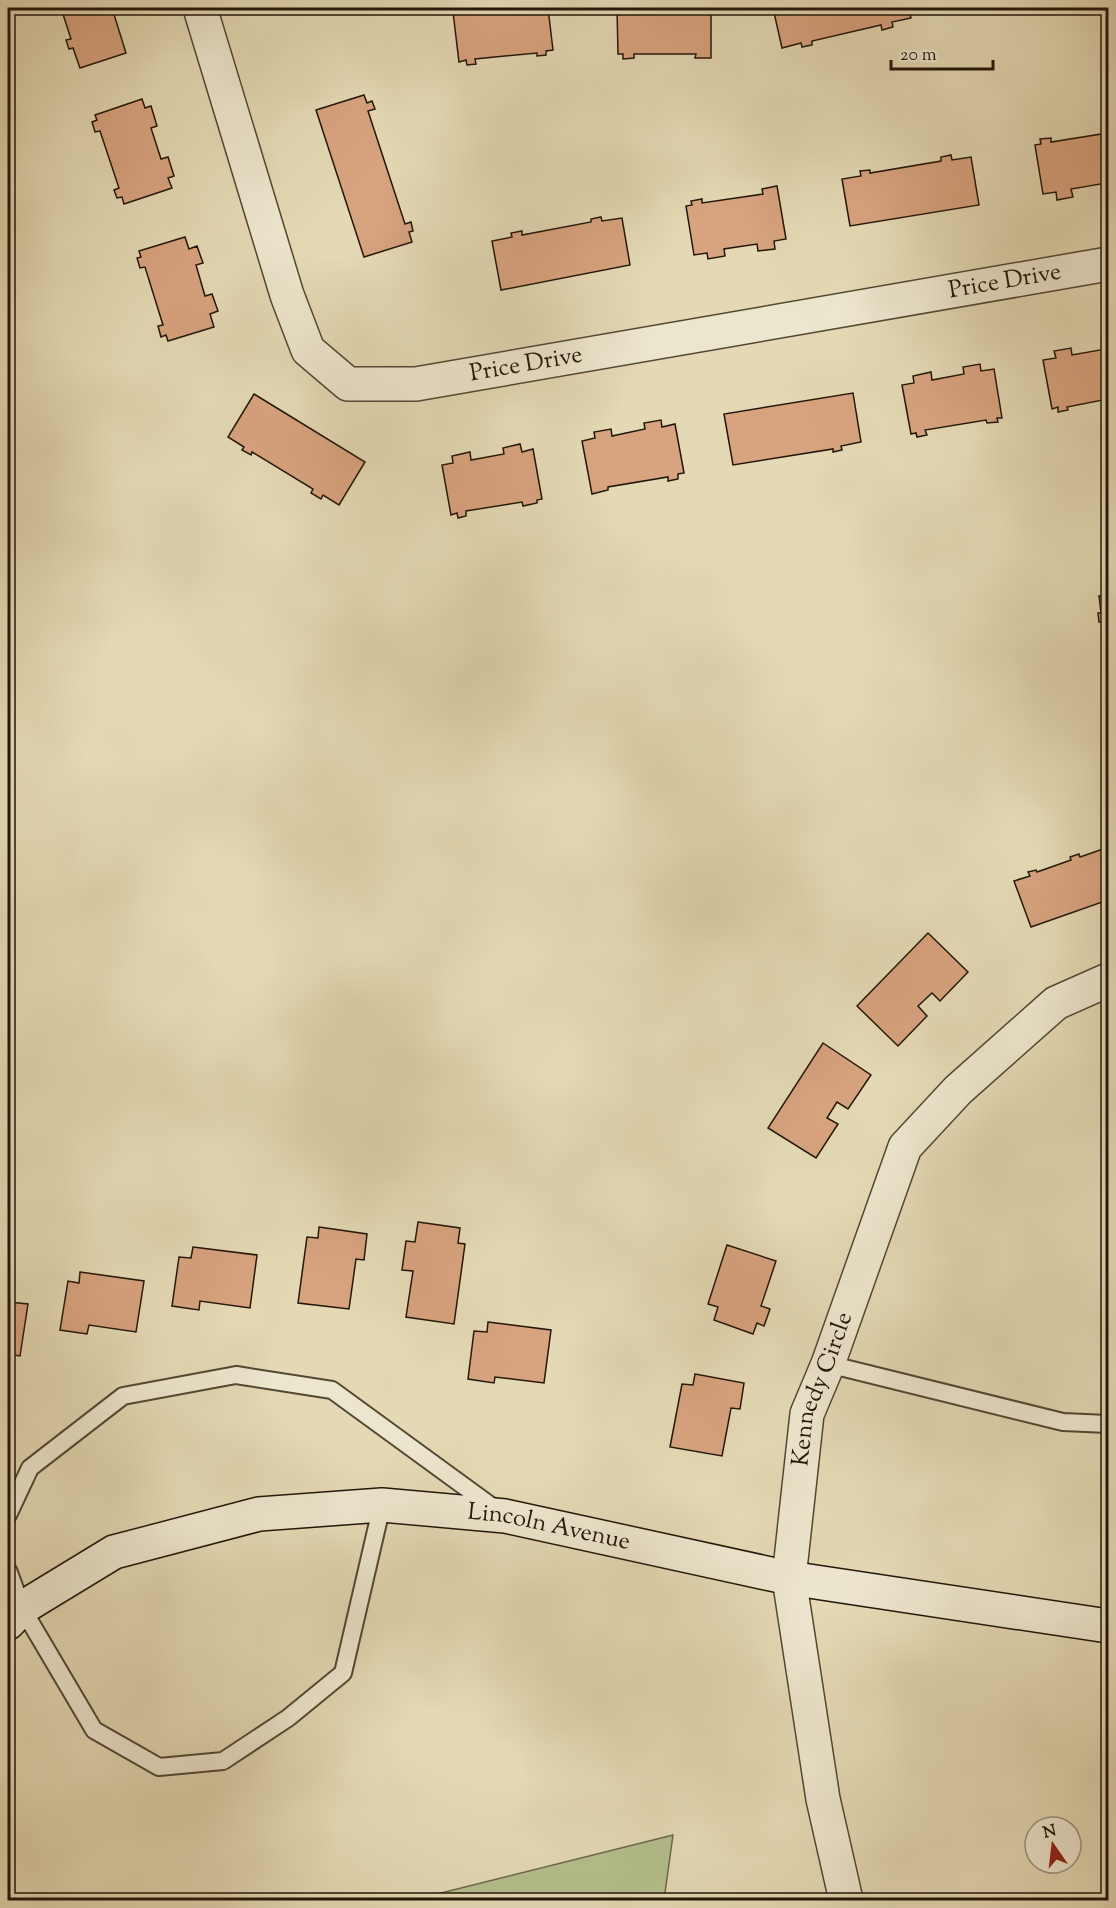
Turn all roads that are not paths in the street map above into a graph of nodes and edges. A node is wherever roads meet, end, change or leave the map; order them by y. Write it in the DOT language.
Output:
graph roads {
  1 [pos="200,8"];
  2 [pos="1108,264"];
  3 [pos="1108,980"];
  4 [pos="828,1364"];
  5 [pos="1108,1424"];
  6 [pos="382,1505"];
  7 [pos="8,1515"];
  8 [pos="505,1516"];
  9 [pos="8,1570"];
  10 [pos="789,1578"];
  11 [pos="15,1616"];
  12 [pos="1108,1626"];
  13 [pos="846,1900"];
  1 -- 2 [label="street, Price Drive"];
  3 -- 4 [label="street, Kennedy Circle"];
  4 -- 5 [label="lane"];
  4 -- 10 [label="street, Kennedy Circle"];
  6 -- 8 [label="street, Lincoln Avenue"];
  6 -- 11 [label="street, Lincoln Avenue"];
  6 -- 11 [label="lane"];
  7 -- 8 [label="lane"];
  8 -- 10 [label="street, Lincoln Avenue"];
  9 -- 11 [label="lane"];
  10 -- 12 [label="street, Lincoln Avenue"];
  10 -- 13 [label="street, Kennedy Circle"];
}
